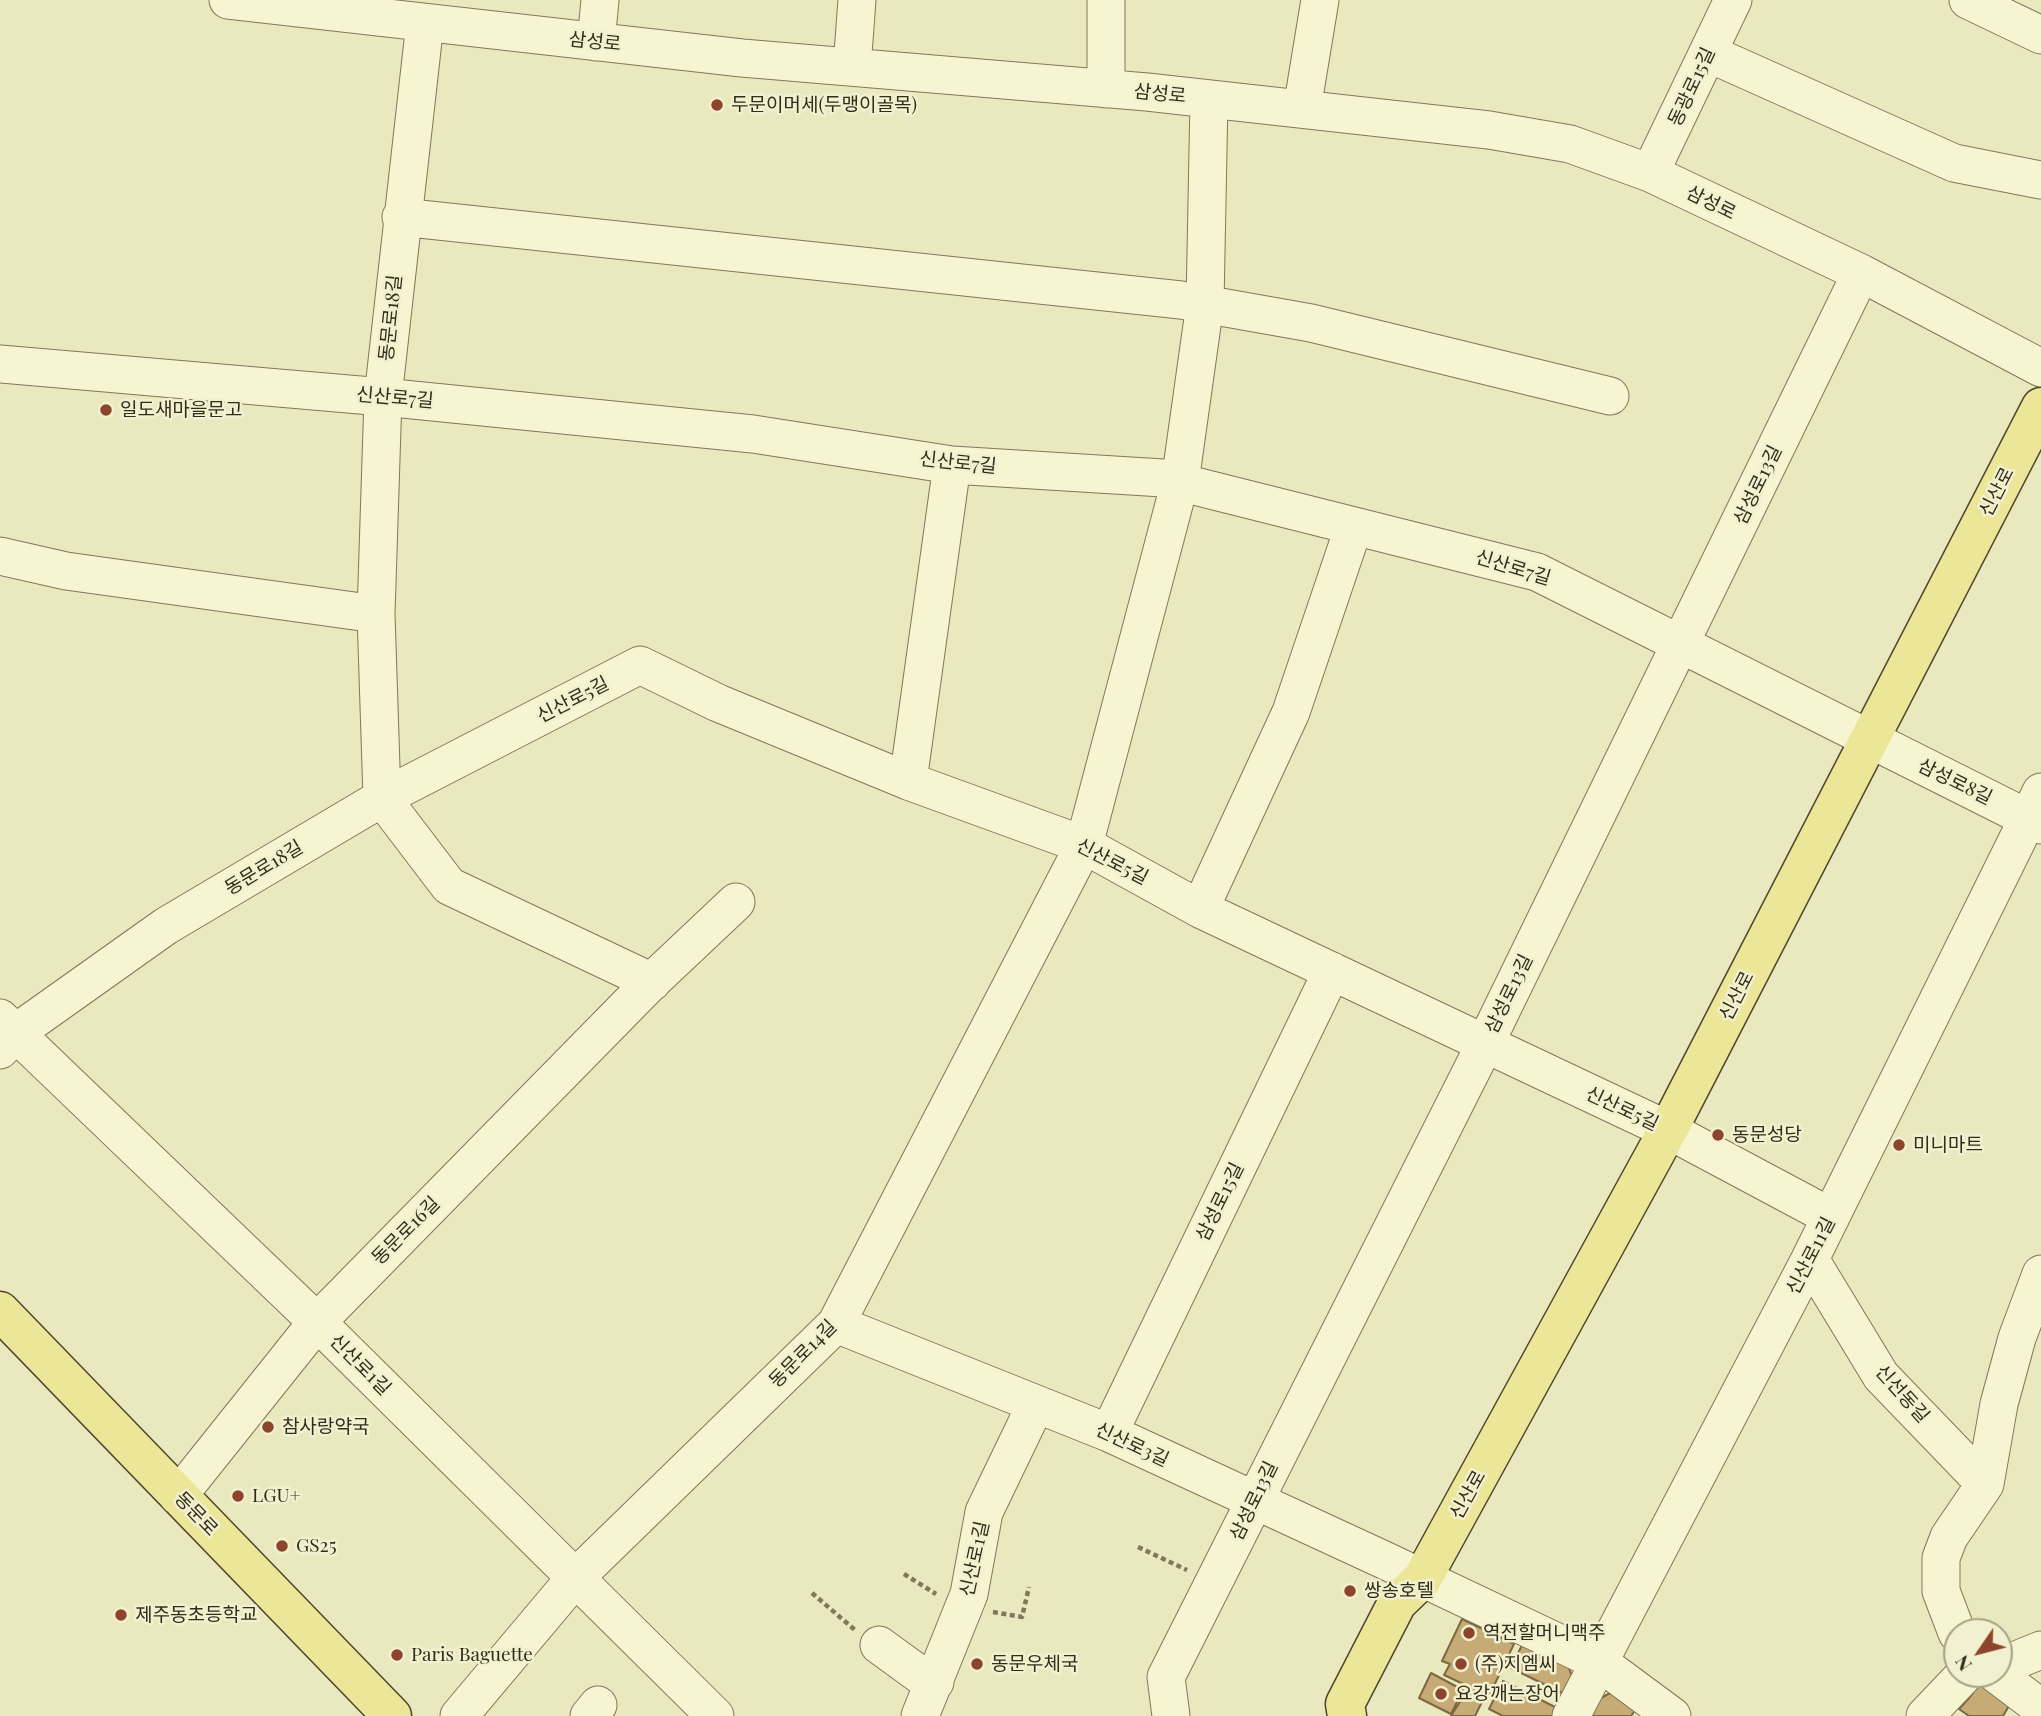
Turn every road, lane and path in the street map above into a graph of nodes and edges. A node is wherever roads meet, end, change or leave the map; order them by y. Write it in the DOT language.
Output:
graph roads {
  1 [pos="600,0"];
  2 [pos="857,0"];
  3 [pos="1106,0"];
  4 [pos="1320,0"];
  5 [pos="1733,0"];
  6 [pos="1968,0"];
  7 [pos="247,1"];
  8 [pos="409,14"];
  9 [pos="2041,35"];
  10 [pos="596,42"];
  11 [pos="1708,53"];
  12 [pos="852,67"];
  13 [pos="1106,89"];
  14 [pos="1209,99"];
  15 [pos="1302,109"];
  16 [pos="1650,173"];
  17 [pos="2041,180"];
  18 [pos="401,217"];
  19 [pos="1861,272"];
  20 [pos="1205,304"];
  21 [pos="0,365"];
  22 [pos="2041,368"];
  23 [pos="1610,396"];
  24 [pos="383,397"];
  25 [pos="2041,407"];
  26 [pos="953,465"];
  27 [pos="1180,482"];
  28 [pos="1354,526"];
  29 [pos="0,556"];
  30 [pos="376,614"];
  31 [pos="1680,643"];
  32 [pos="1869,740"];
  33 [pos="908,780"];
  34 [pos="382,798"];
  35 [pos="2037,811"];
  36 [pos="1084,845"];
  37 [pos="736,902"];
  38 [pos="1200,909"];
  39 [pos="1332,971"];
  40 [pos="652,982"];
  41 [pos="5,1034"];
  42 [pos="1485,1044"];
  43 [pos="1668,1130"];
  44 [pos="1831,1217"];
  45 [pos="1810,1259"];
  46 [pos="2041,1274"];
  47 [pos="0,1311"];
  48 [pos="317,1322"];
  49 [pos="836,1324"];
  50 [pos="1036,1404"];
  51 [pos="1109,1433"];
  52 [pos="1985,1485"];
  53 [pos="178,1496"];
  54 [pos="1253,1501"];
  55 [pos="1138,1547"];
  56 [pos="576,1577"];
  57 [pos="1422,1579"];
  58 [pos="1213,1582"];
  59 [pos="1029,1587"];
  60 [pos="812,1594"];
  61 [pos="964,1608"];
  62 [pos="1951,1618"];
  63 [pos="879,1645"];
  64 [pos="2041,1650"];
  65 [pos="2013,1661"];
  66 [pos="1599,1662"];
  67 [pos="2013,1687"];
  68 [pos="1953,1688"];
  69 [pos="933,1705"];
  70 [pos="2041,1708"];
  71 [pos="1931,1714"];
  72 [pos="393,1716"];
  73 [pos="459,1716"];
  74 [pos="715,1716"];
  75 [pos="1171,1716"];
  76 [pos="1347,1716"];
  77 [pos="1365,1716"];
  78 [pos="1571,1716"];
  79 [pos="1672,1716"];
  1 -- 10 [label="street"];
  2 -- 12 [label="street"];
  3 -- 13 [label="street"];
  4 -- 15 [label="street"];
  5 -- 11 [label="street, 동광로15길"];
  6 -- 9 [label="street"];
  7 -- 8 [label="street, 삼성로"];
  8 -- 10 [label="street, 삼성로"];
  8 -- 18 [label="street, 동문로18길"];
  10 -- 12 [label="street, 삼성로"];
  11 -- 16 [label="street, 동광로15길"];
  11 -- 17 [label="street"];
  12 -- 13 [label="street, 삼성로"];
  13 -- 14 [label="street, 삼성로"];
  14 -- 15 [label="street, 삼성로"];
  14 -- 20 [label="street, 동문로14길"];
  15 -- 16 [label="street, 삼성로"];
  16 -- 19 [label="street, 삼성로"];
  18 -- 20 [label="street"];
  18 -- 24 [label="street, 동문로18길"];
  19 -- 22 [label="street, 삼성로"];
  19 -- 31 [label="street, 삼성로13길"];
  20 -- 23 [label="street"];
  20 -- 27 [label="street, 동문로14길"];
  21 -- 24 [label="street, 신산로7길"];
  24 -- 26 [label="street, 신산로7길"];
  24 -- 30 [label="street, 동문로18길"];
  25 -- 32 [label="main road, 신산로"];
  26 -- 27 [label="street, 신산로7길"];
  26 -- 33 [label="street"];
  27 -- 28 [label="street, 신산로7길"];
  27 -- 36 [label="street, 동문로14길"];
  28 -- 31 [label="street, 신산로7길"];
  28 -- 38 [label="street"];
  29 -- 30 [label="street"];
  30 -- 34 [label="street, 동문로18길"];
  31 -- 32 [label="street, 신산로7길"];
  31 -- 42 [label="street, 삼성로13길"];
  32 -- 35 [label="street, 삼성로8길"];
  32 -- 43 [label="main road, 신산로"];
  33 -- 34 [label="street, 신산로5길"];
  33 -- 36 [label="street, 신산로5길"];
  34 -- 40 [label="street"];
  34 -- 41 [label="street, 동문로18길"];
  35 -- 44 [label="street, 신산로11길"];
  36 -- 38 [label="street, 신산로5길"];
  36 -- 49 [label="street, 동문로14길"];
  37 -- 40 [label="street, 동문로16길"];
  38 -- 39 [label="street, 신산로5길"];
  39 -- 42 [label="street, 신산로5길"];
  39 -- 51 [label="street, 삼성로15길"];
  40 -- 48 [label="street, 동문로16길"];
  41 -- 48 [label="street, 신산로1길"];
  42 -- 43 [label="street, 신산로5길"];
  42 -- 54 [label="street, 삼성로13길"];
  43 -- 44 [label="street, 신산로5길"];
  43 -- 57 [label="main road, 신산로"];
  44 -- 45 [label="street, 신산로11길"];
  45 -- 52 [label="street, 신선동길"];
  45 -- 66 [label="street, 신산로11길"];
  46 -- 52 [label="street"];
  47 -- 53 [label="main road, 동문로"];
  48 -- 53 [label="street, 동문로16길"];
  48 -- 56 [label="street, 신산로1길"];
  49 -- 50 [label="street, 신산로3길"];
  49 -- 56 [label="street, 동문로14길"];
  50 -- 51 [label="street, 신산로3길"];
  50 -- 61 [label="street, 신산로1길"];
  51 -- 54 [label="street, 신산로3길"];
  52 -- 62 [label="street"];
  53 -- 72 [label="main road, 동문로"];
  54 -- 57 [label="street, 신산로3길"];
  54 -- 58 [label="street, 삼성로13길"];
  55 -- 58 [label="path"];
  56 -- 73 [label="street, 동문로14길"];
  56 -- 74 [label="street, 신산로1길"];
  57 -- 66 [label="street, 신산로3길"];
  57 -- 76 [label="main road, 신산로"];
  57 -- 77 [label="main road, 신산로"];
  58 -- 75 [label="street, 삼성로13길"];
  59 -- 61 [label="path"];
  60 -- 63 [label="path"];
  61 -- 69 [label="street, 신산로1길"];
  63 -- 69 [label="street"];
  64 -- 65 [label="street"];
  66 -- 78 [label="street, 신산로11길"];
  66 -- 79 [label="street, 신산로3길"];
  67 -- 70 [label="street"];
  68 -- 71 [label="street"];
}
